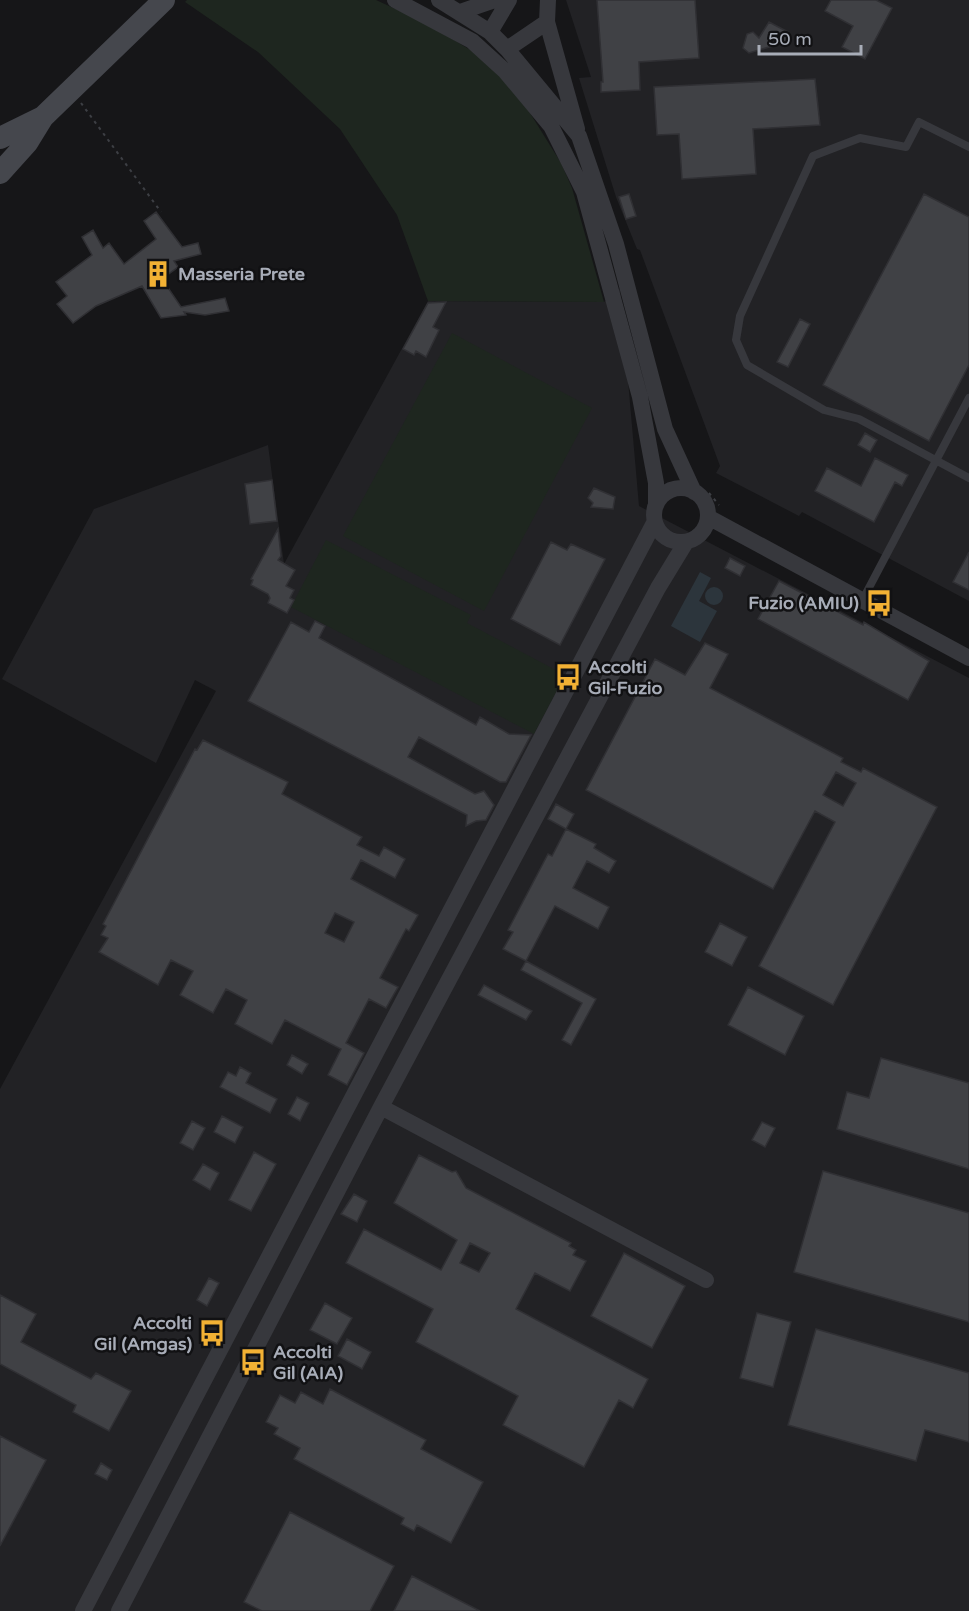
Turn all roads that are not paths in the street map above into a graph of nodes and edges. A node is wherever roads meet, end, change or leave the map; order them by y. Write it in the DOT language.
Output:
graph roads {
  1 [pos="164,0"];
  2 [pos="394,0"];
  3 [pos="440,0"];
  4 [pos="495,0"];
  5 [pos="509,0"];
  6 [pos="548,0"];
  7 [pos="460,12"];
  8 [pos="547,22"];
  9 [pos="490,32"];
  10 [pos="507,49"];
  11 [pos="43,117"];
  12 [pos="579,136"];
  13 [pos="1,137"];
  14 [pos="969,147"];
  15 [pos="0,173"];
  16 [pos="969,398"];
  17 [pos="936,460"];
  18 [pos="969,478"];
  19 [pos="694,492"];
  20 [pos="656,503"];
  21 [pos="708,517"];
  22 [pos="654,523"];
  23 [pos="686,542"];
  24 [pos="862,601"];
  25 [pos="969,658"];
  26 [pos="381,1107"];
  27 [pos="706,1280"];
  28 [pos="82,1611"];
  29 [pos="119,1611"];
  1 -- 11 [label="main road"];
  2 -- 20 [label="street"];
  3 -- 7 [label="street"];
  4 -- 7 [label="street"];
  5 -- 9 [label="street"];
  6 -- 8 [label="street"];
  7 -- 9 [label="street"];
  8 -- 10 [label="street"];
  8 -- 12 [label="street"];
  9 -- 10 [label="street"];
  10 -- 12 [label="street"];
  11 -- 13 [label="main road"];
  11 -- 15 [label="main road"];
  12 -- 19 [label="street"];
  14 -- 17 [label="lane"];
  16 -- 17 [label="lane"];
  17 -- 18 [label="lane"];
  17 -- 24 [label="lane"];
  19 -- 20 [label="street"];
  19 -- 21 [label="street"];
  20 -- 22 [label="street"];
  21 -- 23 [label="street"];
  21 -- 24 [label="street"];
  22 -- 23 [label="street"];
  22 -- 28 [label="street"];
  23 -- 26 [label="street"];
  24 -- 25 [label="street"];
  26 -- 27 [label="street"];
  26 -- 29 [label="street"];
}
